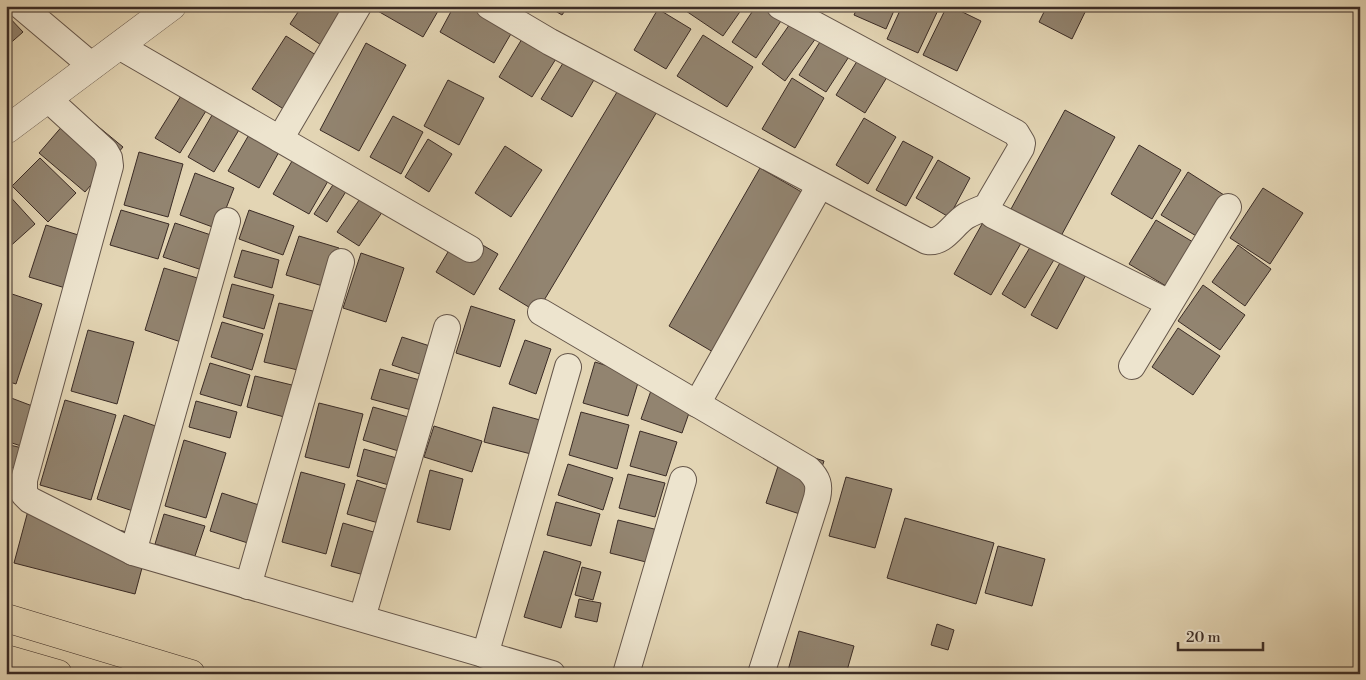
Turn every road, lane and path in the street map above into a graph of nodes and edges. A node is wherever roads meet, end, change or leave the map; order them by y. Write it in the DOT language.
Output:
graph roads {
  1 [pos="21,6"];
  2 [pos="172,6"];
  3 [pos="358,6"];
  4 [pos="489,6"];
  5 [pos="780,6"];
  6 [pos="119,46"];
  7 [pos="92,66"];
  8 [pos="48,99"];
  9 [pos="6,130"];
  10 [pos="280,139"];
  11 [pos="820,185"];
  12 [pos="989,206"];
  13 [pos="1228,207"];
  14 [pos="227,221"];
  15 [pos="470,249"];
  16 [pos="341,262"];
  17 [pos="1169,304"];
  18 [pos="541,312"];
  19 [pos="447,328"];
  20 [pos="1132,366"];
  21 [pos="568,367"];
  22 [pos="697,404"];
  23 [pos="683,480"];
  24 [pos="133,552"];
  25 [pos="248,586"];
  26 [pos="6,618"];
  27 [pos="362,618"];
  28 [pos="485,654"];
  29 [pos="6,659"];
  30 [pos="519,669"];
  31 [pos="628,673"];
  32 [pos="58,674"];
  33 [pos="191,674"];
  34 [pos="552,674"];
  35 [pos="761,674"];
  1 -- 7 [label="street"];
  2 -- 6 [label="street"];
  3 -- 10 [label="street"];
  4 -- 11 [label="street"];
  5 -- 12 [label="street"];
  6 -- 7 [label="street"];
  6 -- 10 [label="street"];
  7 -- 8 [label="street"];
  8 -- 9 [label="street"];
  8 -- 24 [label="street"];
  10 -- 15 [label="street"];
  11 -- 12 [label="street"];
  11 -- 22 [label="street"];
  12 -- 17 [label="street"];
  13 -- 17 [label="street"];
  14 -- 24 [label="street"];
  16 -- 25 [label="street"];
  17 -- 20 [label="street"];
  18 -- 22 [label="street"];
  19 -- 27 [label="street"];
  21 -- 28 [label="street"];
  22 -- 35 [label="street"];
  23 -- 31 [label="street"];
  24 -- 25 [label="street"];
  25 -- 27 [label="street"];
  26 -- 33 [label="main road"];
  27 -- 28 [label="street"];
  28 -- 30 [label="street"];
  29 -- 32 [label="main road"];
  30 -- 34 [label="street"];
}
